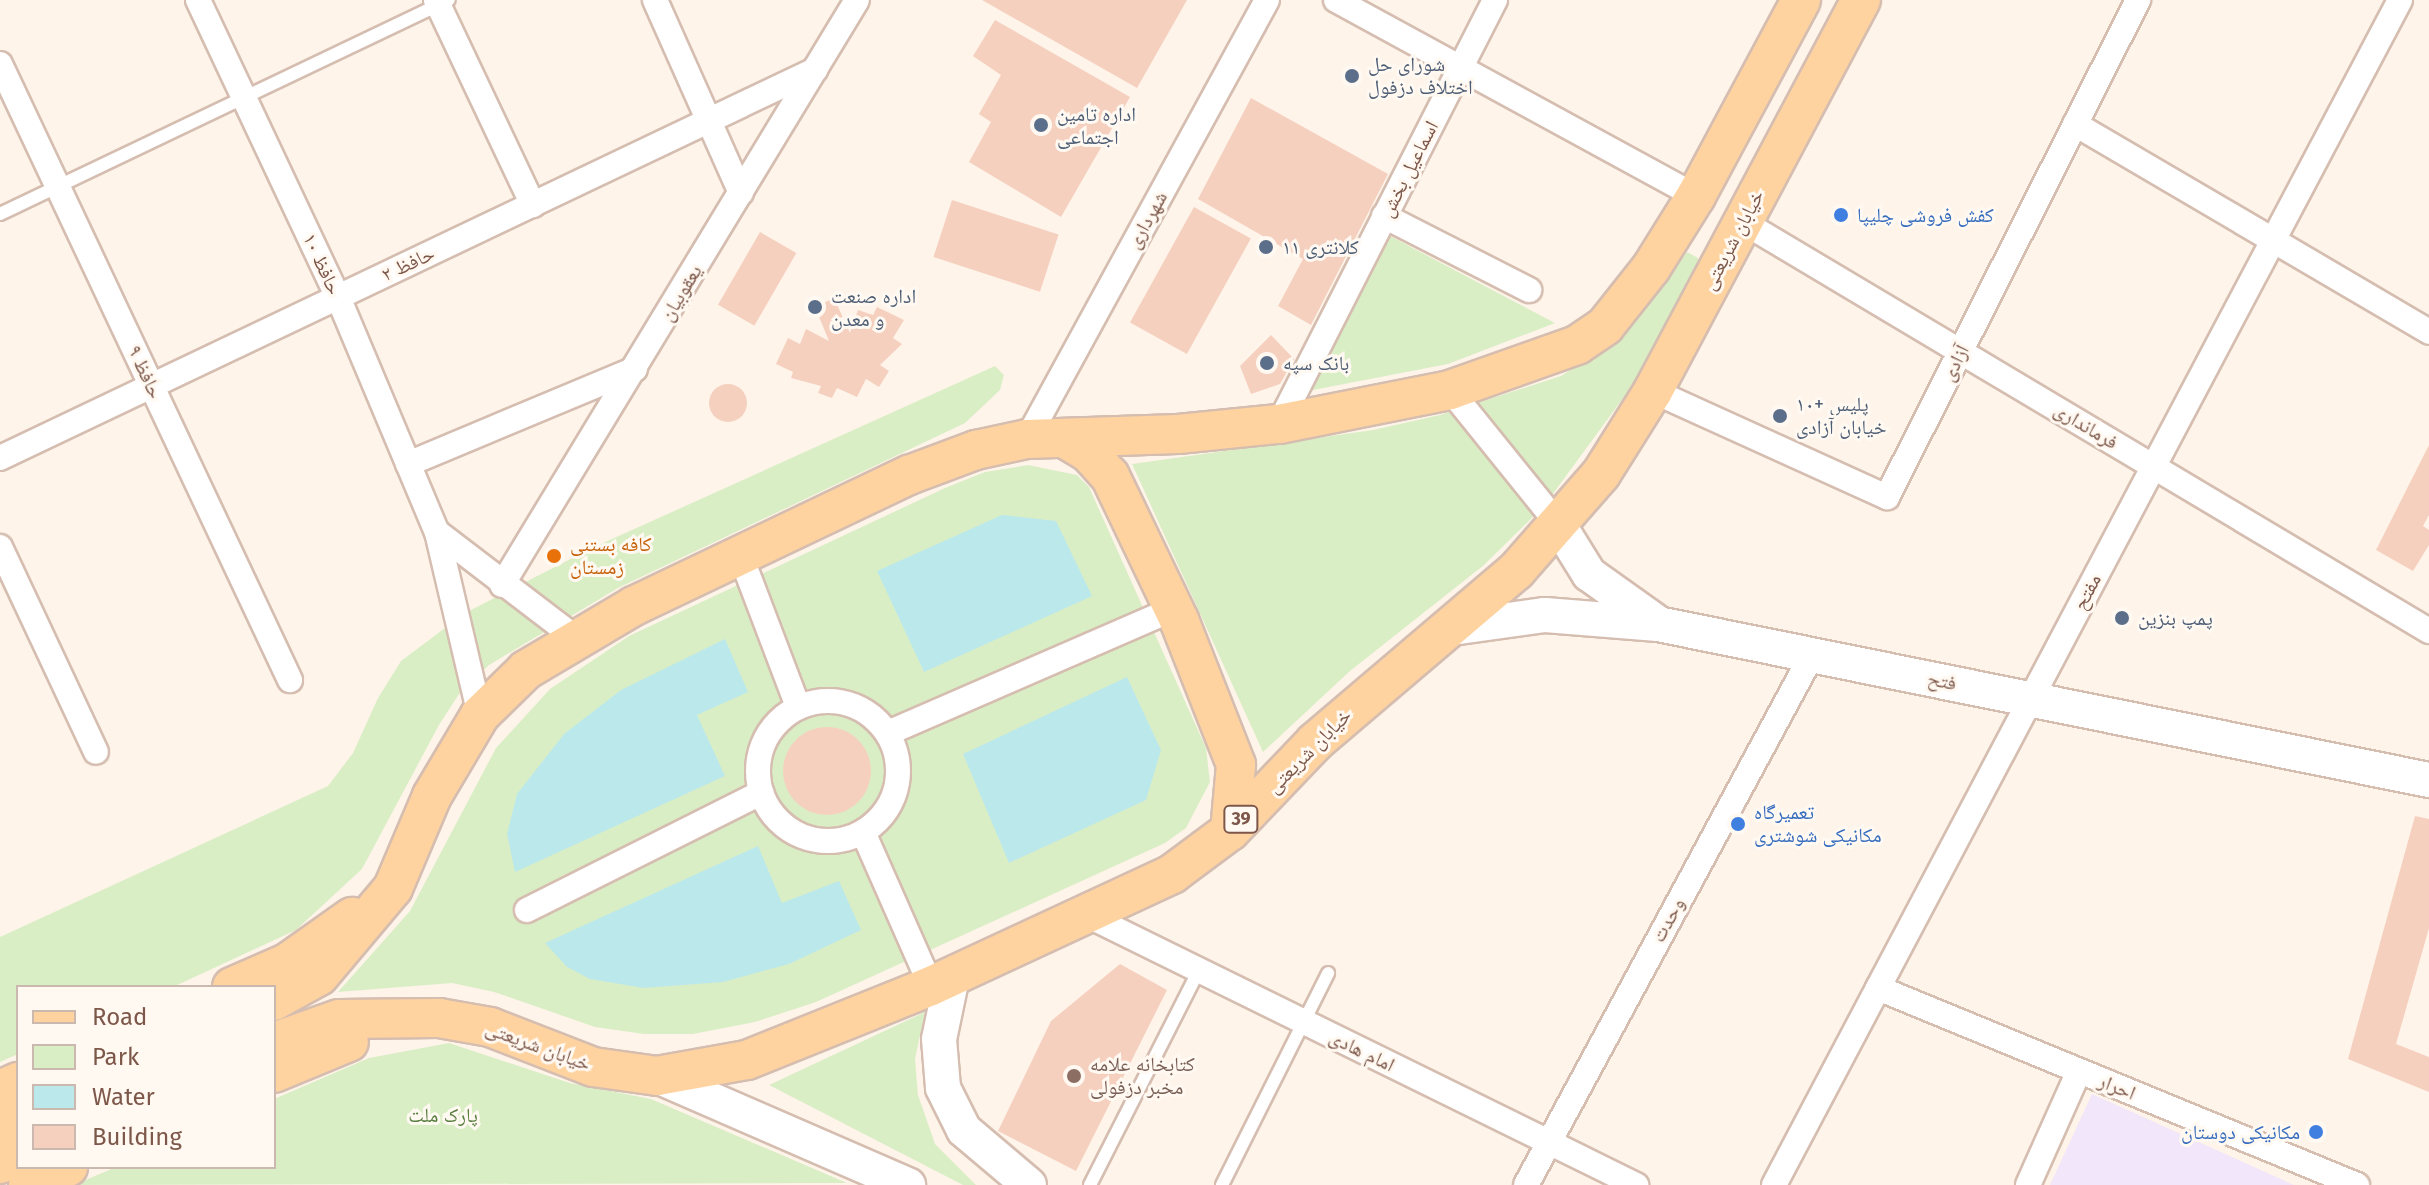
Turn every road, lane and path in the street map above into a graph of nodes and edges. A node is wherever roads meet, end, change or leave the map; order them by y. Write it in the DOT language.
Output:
graph roads {
  1 [pos="198,0"];
  2 [pos="655,0"];
  3 [pos="857,0"];
  4 [pos="1267,0"];
  5 [pos="1336,0"];
  6 [pos="1495,0"];
  7 [pos="1801,0"];
  8 [pos="1861,0"];
  9 [pos="2138,0"];
  10 [pos="2400,0"];
  11 [pos="442,2"];
  12 [pos="0,64"];
  13 [pos="1460,68"];
  14 [pos="815,70"];
  15 [pos="244,98"];
  16 [pos="711,120"];
  17 [pos="2075,124"];
  18 [pos="58,186"];
  19 [pos="741,193"];
  20 [pos="1696,196"];
  21 [pos="533,205"];
  22 [pos="0,214"];
  23 [pos="1384,216"];
  24 [pos="1743,222"];
  25 [pos="2272,242"];
  26 [pos="1529,290"];
  27 [pos="338,297"];
  28 [pos="2429,332"];
  29 [pos="1961,352"];
  30 [pos="635,369"];
  31 [pos="152,386"];
  32 [pos="1450,390"];
  33 [pos="1653,391"];
  34 [pos="1279,424"];
  35 [pos="1045,439"];
  36 [pos="0,458"];
  37 [pos="408,464"];
  38 [pos="2153,466"];
  39 [pos="1558,524"];
  40 [pos="437,532"];
  41 [pos="0,547"];
  42 [pos="740,554"];
  43 [pos="502,585"];
  44 [pos="1173,609"];
  45 [pos="1658,624"];
  46 [pos="1452,628"];
  47 [pos="2429,631"];
  48 [pos="577,639"];
  49 [pos="1812,655"];
  50 [pos="290,680"];
  51 [pos="2031,698"];
  52 [pos="798,707"];
  53 [pos="480,715"];
  54 [pos="888,733"];
  55 [pos="96,752"];
  56 [pos="2429,780"];
  57 [pos="761,793"];
  58 [pos="1230,831"];
  59 [pos="863,832"];
  60 [pos="393,888"];
  61 [pos="527,910"];
  62 [pos="1089,916"];
  63 [pos="1199,970"];
  64 [pos="1328,973"];
  65 [pos="942,982"];
  66 [pos="237,985"];
  67 [pos="1878,988"];
  68 [pos="276,1000"];
  69 [pos="439,1018"];
  70 [pos="1305,1022"];
  71 [pos="276,1041"];
  72 [pos="2079,1071"];
  73 [pos="276,1072"];
  74 [pos="657,1076"];
  75 [pos="1547,1142"];
  76 [pos="64,1169"];
  77 [pos="894,1183"];
  78 [pos="28,1185"];
  79 [pos="1029,1185"];
  80 [pos="1090,1185"];
  81 [pos="1222,1185"];
  82 [pos="1526,1185"];
  83 [pos="1636,1185"];
  84 [pos="1774,1185"];
  85 [pos="2028,1185"];
  86 [pos="2357,1185"];
  1 -- 15 [label="street, حافظ ۱۰"];
  2 -- 16 [label="street"];
  3 -- 14 [label="street, یعقوبیان"];
  4 -- 35 [label="street, شهرداری"];
  5 -- 13 [label="street"];
  6 -- 13 [label="street, اسماعیل بخش"];
  7 -- 20 [label="main road"];
  8 -- 24 [label="main road, خیابان شریعتی / 39"];
  9 -- 17 [label="street, آزادی"];
  10 -- 25 [label="street, مفتح"];
  11 -- 15 [label="lane"];
  11 -- 21 [label="street"];
  12 -- 18 [label="street, حافظ ۹"];
  13 -- 20 [label="street"];
  13 -- 23 [label="street, اسماعیل بخش"];
  14 -- 16 [label="street, حافظ ۲"];
  14 -- 19 [label="street, یعقوبیان"];
  15 -- 18 [label="lane"];
  15 -- 27 [label="street, حافظ ۱۰"];
  16 -- 19 [label="street"];
  16 -- 21 [label="street, حافظ ۲"];
  17 -- 25 [label="street"];
  17 -- 29 [label="street, آزادی"];
  18 -- 22 [label="lane"];
  18 -- 31 [label="street, حافظ ۹"];
  19 -- 30 [label="street, یعقوبیان"];
  20 -- 24 [label="main road"];
  20 -- 32 [label="main road"];
  21 -- 27 [label="street, حافظ ۲"];
  23 -- 26 [label="street"];
  23 -- 34 [label="street, اسماعیل بخش"];
  24 -- 29 [label="street, فرمانداری"];
  24 -- 33 [label="main road, خیابان شریعتی / 39"];
  25 -- 28 [label="street"];
  25 -- 38 [label="street, مفتح"];
  27 -- 31 [label="street, حافظ ۲"];
  27 -- 37 [label="street, حافظ ۱۰"];
  29 -- 33 [label="street, آزادی"];
  29 -- 38 [label="street, فرمانداری"];
  30 -- 37 [label="street"];
  30 -- 43 [label="street, یعقوبیان"];
  31 -- 36 [label="street, حافظ ۲"];
  31 -- 50 [label="street, حافظ ۹"];
  32 -- 34 [label="main road"];
  32 -- 39 [label="street"];
  33 -- 39 [label="main road, خیابان شریعتی / 39"];
  34 -- 35 [label="main road"];
  35 -- 42 [label="main road"];
  35 -- 44 [label="main road"];
  37 -- 40 [label="street, حافظ ۱۰"];
  38 -- 47 [label="street, فرمانداری"];
  38 -- 51 [label="street, مفتح"];
  39 -- 45 [label="main road"];
  39 -- 46 [label="main road, خیابان شریعتی / 39"];
  40 -- 43 [label="street"];
  40 -- 53 [label="street, حافظ ۱۰"];
  41 -- 55 [label="street"];
  42 -- 48 [label="main road"];
  42 -- 52 [label="street"];
  43 -- 48 [label="street"];
  44 -- 54 [label="street"];
  44 -- 58 [label="main road"];
  45 -- 46 [label="main road, فتح"];
  45 -- 49 [label="main road, فتح"];
  46 -- 58 [label="main road, خیابان شریعتی / 39"];
  48 -- 53 [label="main road"];
  49 -- 51 [label="main road, فتح"];
  49 -- 75 [label="street, وحدت"];
  51 -- 56 [label="main road, فتح"];
  51 -- 67 [label="street, مفتح"];
  52 -- 54 [label="street"];
  52 -- 57 [label="street"];
  53 -- 60 [label="main road"];
  54 -- 59 [label="street"];
  57 -- 59 [label="street"];
  57 -- 61 [label="street"];
  58 -- 62 [label="main road, خیابان شریعتی / 39"];
  59 -- 65 [label="street"];
  60 -- 66 [label="main road"];
  60 -- 68 [label="main road"];
  62 -- 63 [label="street, امام هادی"];
  62 -- 65 [label="main road, خیابان شریعتی / 39"];
  63 -- 70 [label="street, امام هادی"];
  63 -- 80 [label="lane"];
  64 -- 70 [label="lane"];
  65 -- 74 [label="main road, خیابان شریعتی / 39"];
  65 -- 79 [label="main road"];
  67 -- 72 [label="street, احرار"];
  67 -- 84 [label="street, مفتح"];
  69 -- 71 [label="main road, خیابان شریعتی / 39"];
  69 -- 73 [label="main road"];
  69 -- 74 [label="main road, خیابان شریعتی / 39"];
  70 -- 75 [label="street, امام هادی"];
  70 -- 81 [label="lane"];
  72 -- 85 [label="street"];
  72 -- 86 [label="street, احرار"];
  74 -- 77 [label="main road"];
  75 -- 82 [label="street, وحدت"];
  75 -- 83 [label="street, امام هادی"];
  76 -- 78 [label="main road"];
}
